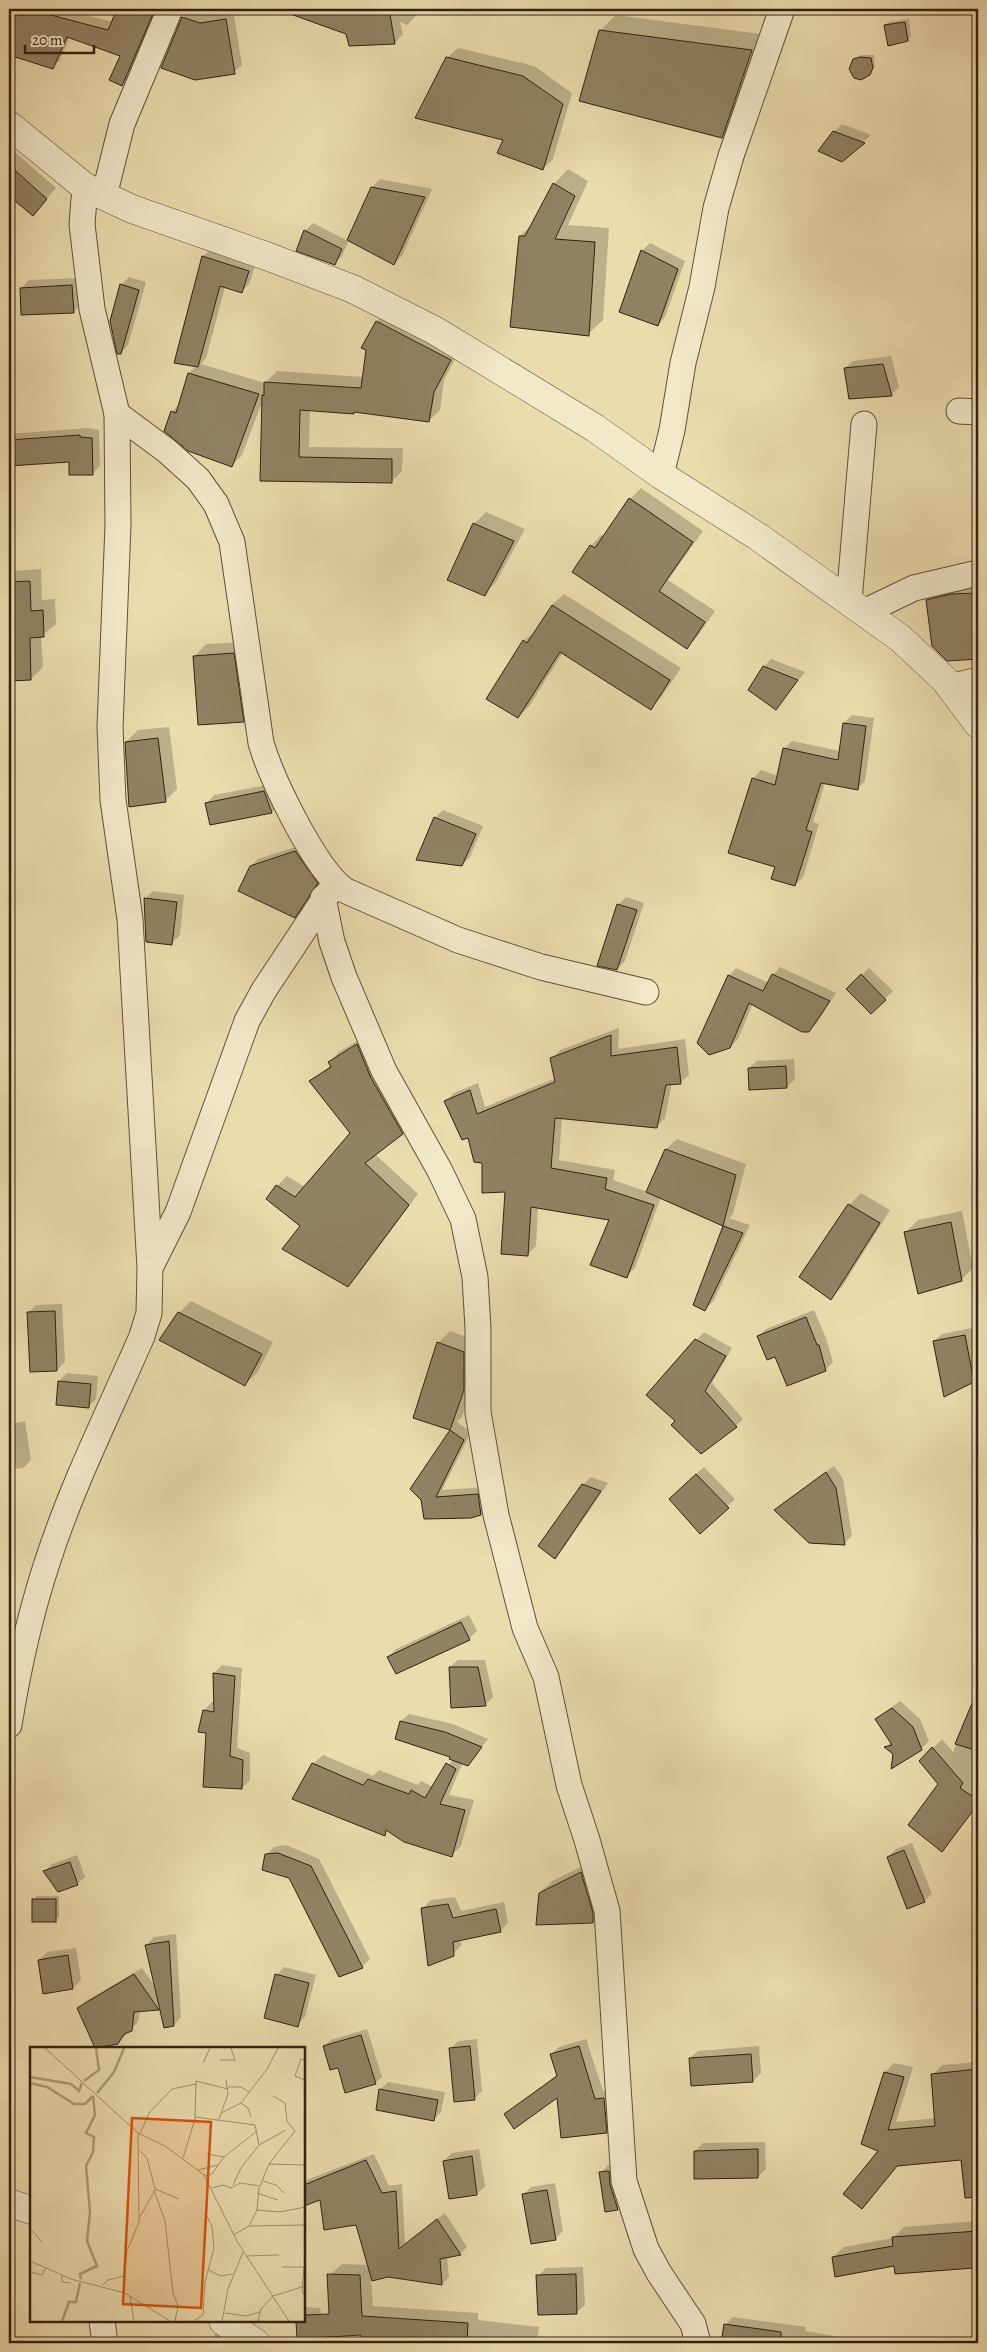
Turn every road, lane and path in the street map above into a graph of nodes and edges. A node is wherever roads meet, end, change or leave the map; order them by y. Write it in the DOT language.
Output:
graph roads {
  1 [pos="170,9"];
  2 [pos="782,9"];
  3 [pos="9,124"];
  4 [pos="94,192"];
  5 [pos="117,414"];
  6 [pos="864,424"];
  7 [pos="661,475"];
  8 [pos="978,573"];
  9 [pos="856,606"];
  10 [pos="978,680"];
  11 [pos="950,687"];
  12 [pos="978,724"];
  13 [pos="330,891"];
  14 [pos="646,992"];
  15 [pos="150,1268"];
  16 [pos="9,1725"];
  17 [pos="9,2203"];
  18 [pos="30,2210"];
  19 [pos="102,2322"];
  20 [pos="224,2322"];
  21 [pos="105,2343"];
  22 [pos="256,2343"];
  23 [pos="698,2343"];
  1 -- 4 [label="street"];
  2 -- 7 [label="street"];
  3 -- 4 [label="street"];
  4 -- 5 [label="street"];
  4 -- 7 [label="street"];
  5 -- 13 [label="street"];
  5 -- 15 [label="street"];
  6 -- 9 [label="street"];
  7 -- 9 [label="street"];
  8 -- 9 [label="street"];
  9 -- 11 [label="street"];
  10 -- 11 [label="street"];
  11 -- 12 [label="street"];
  13 -- 14 [label="street"];
  13 -- 15 [label="street"];
  13 -- 23 [label="street"];
  15 -- 16 [label="street"];
  17 -- 18 [label="street"];
  19 -- 21 [label="street"];
  20 -- 22 [label="street"];
}
